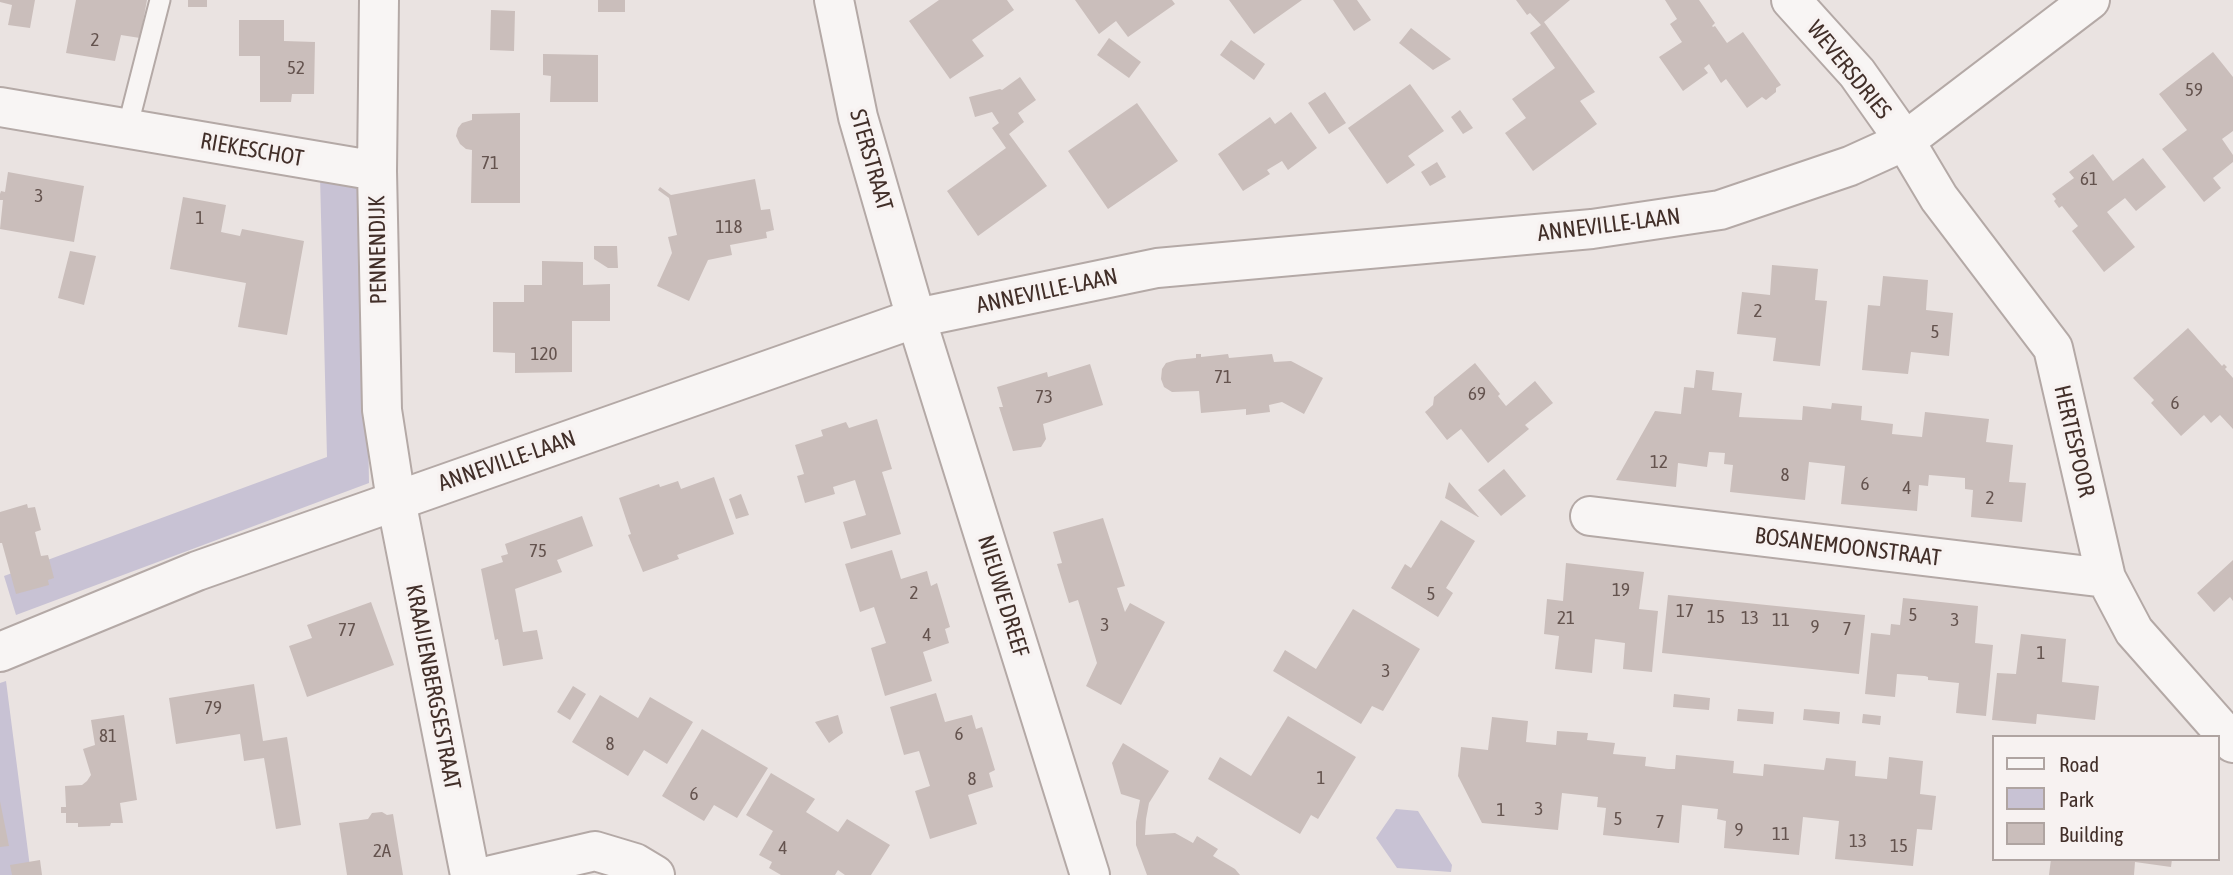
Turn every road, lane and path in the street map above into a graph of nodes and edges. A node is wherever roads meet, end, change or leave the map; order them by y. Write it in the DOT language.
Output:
graph roads {
  1 [pos="160,0"];
  2 [pos="379,0"];
  3 [pos="834,0"];
  4 [pos="1791,0"];
  5 [pos="2090,0"];
  6 [pos="0,107"];
  7 [pos="127,129"];
  8 [pos="1905,141"];
  9 [pos="377,171"];
  10 [pos="916,318"];
  11 [pos="396,500"];
  12 [pos="1590,516"];
  13 [pos="2106,578"];
  14 [pos="0,652"];
  15 [pos="2233,743"];
  16 [pos="470,875"];
  17 [pos="492,875"];
  18 [pos="655,875"];
  19 [pos="1090,875"];
  1 -- 7 [label="lane"];
  2 -- 9 [label="street, PENNENDIJK"];
  3 -- 10 [label="street, STERSTRAAT"];
  4 -- 8 [label="street, WEVERSDRIES"];
  5 -- 8 [label="street, ANNEVILLE-LAAN"];
  6 -- 7 [label="street, RIEKESCHOT"];
  7 -- 9 [label="street, RIEKESCHOT"];
  8 -- 10 [label="street, ANNEVILLE-LAAN"];
  8 -- 13 [label="street, HERTESPOOR"];
  9 -- 11 [label="street, PENNENDIJK"];
  10 -- 11 [label="street, ANNEVILLE-LAAN"];
  10 -- 19 [label="street, NIEUWE DREEF"];
  11 -- 14 [label="street, ANNEVILLE-LAAN"];
  11 -- 16 [label="street, KRAAIJENBERGSESTRAAT"];
  12 -- 13 [label="street, BOSANEMOONSTRAAT"];
  13 -- 15 [label="street, HERTESPOOR"];
  17 -- 18 [label="street"];
}
